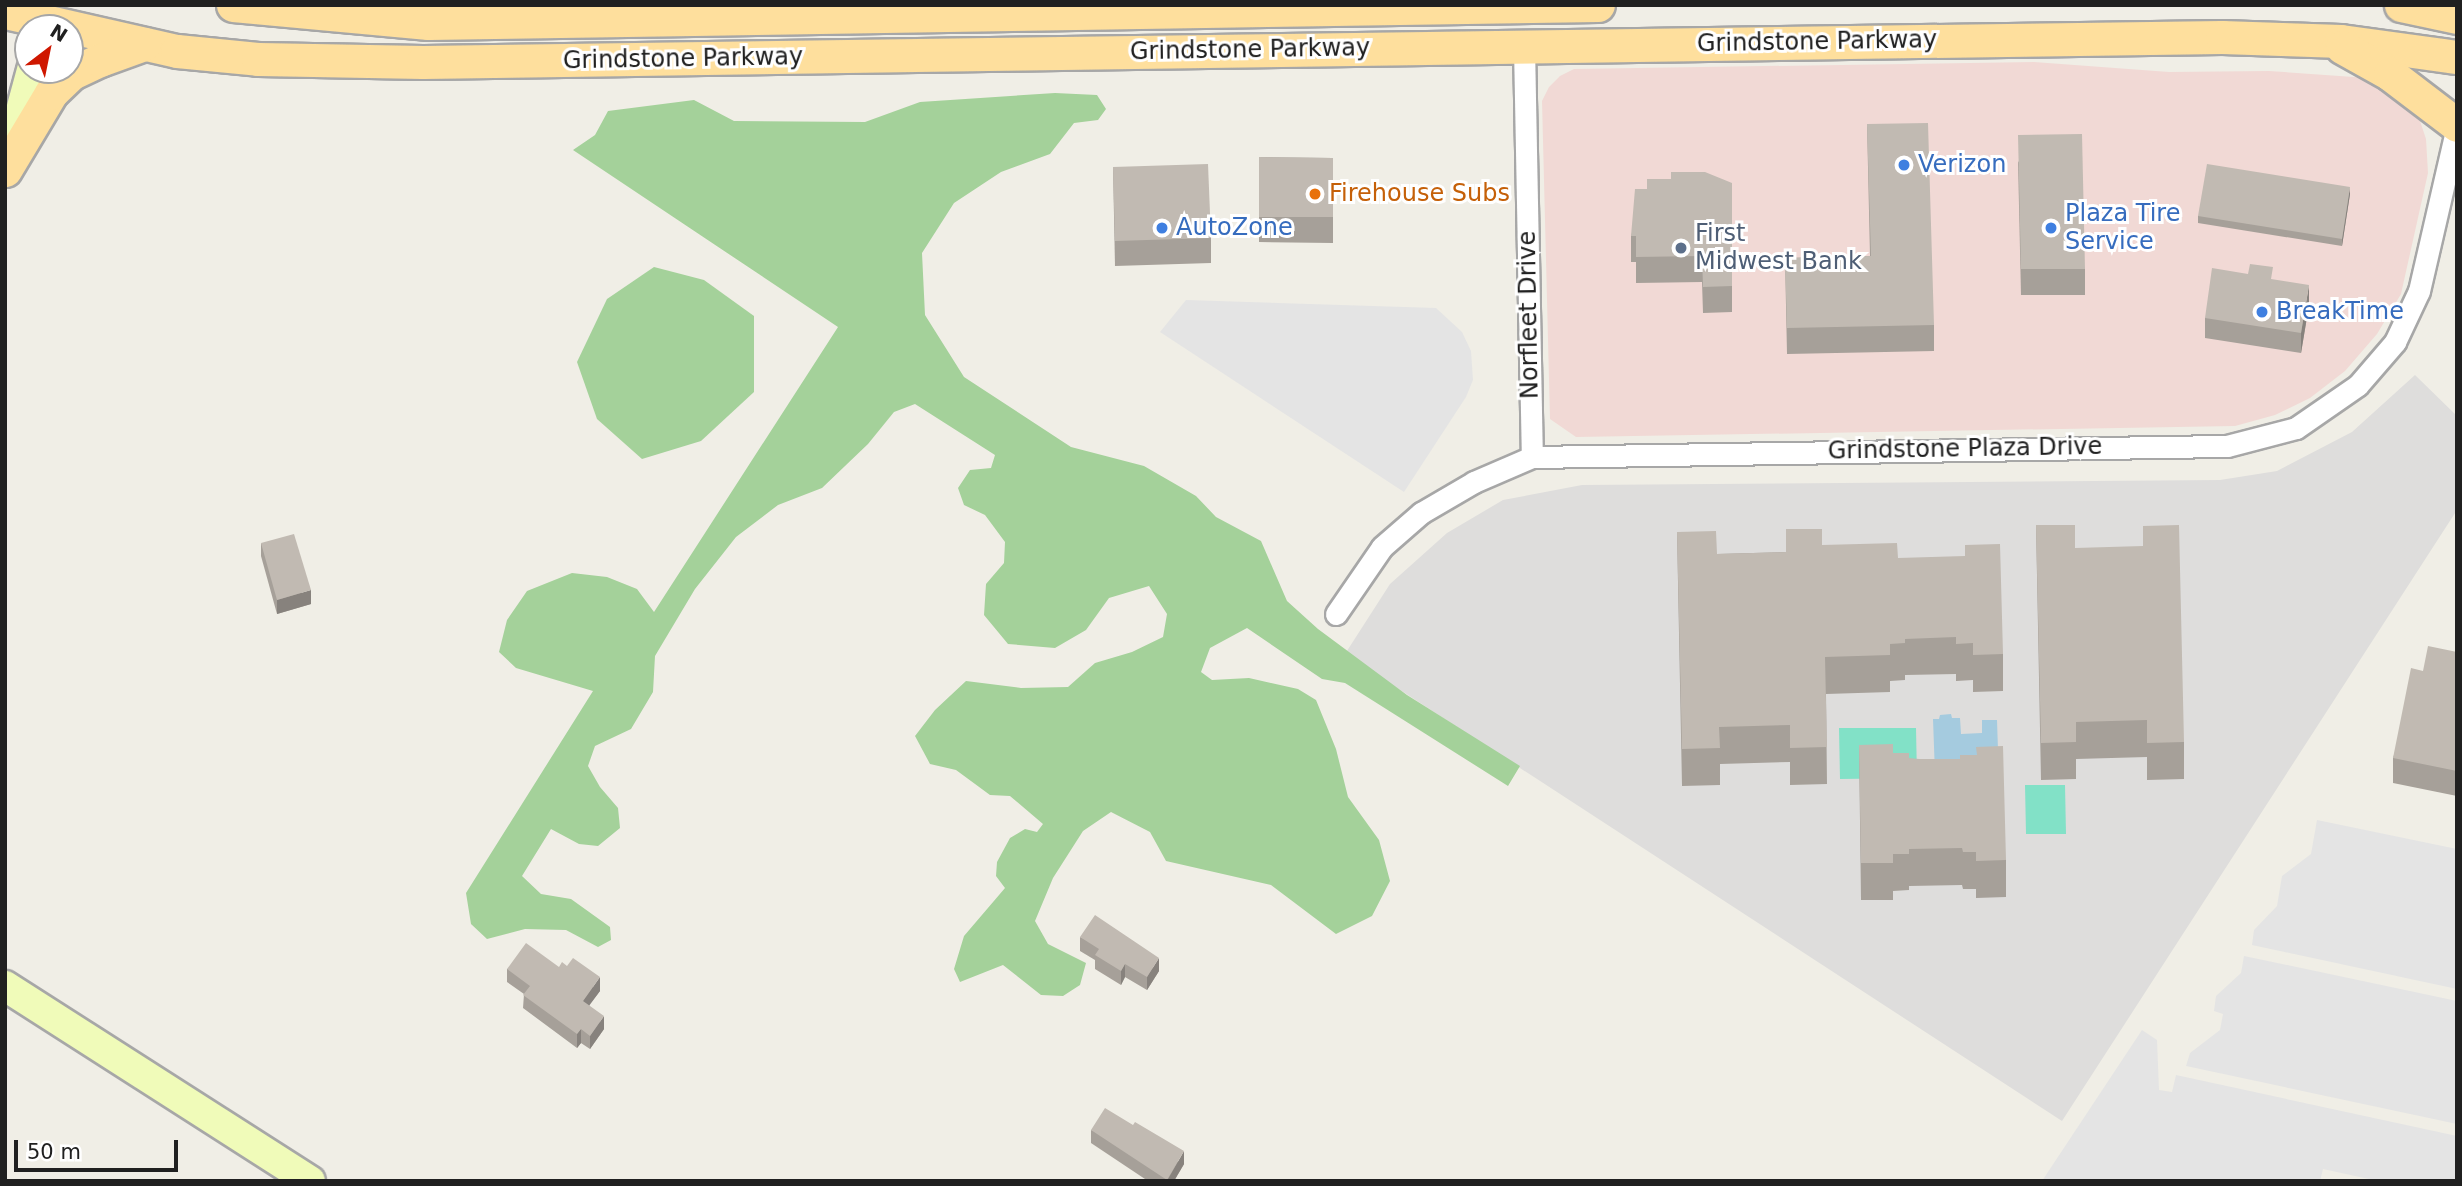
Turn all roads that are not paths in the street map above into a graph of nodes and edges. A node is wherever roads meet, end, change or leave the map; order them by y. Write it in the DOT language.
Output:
graph roads {
  1 [pos="233,5"];
  2 [pos="1598,5"];
  3 [pos="2400,5"];
  4 [pos="2457,18"];
  5 [pos="84,28"];
  6 [pos="2330,40"];
  7 [pos="144,44"];
  8 [pos="1524,46"];
  9 [pos="2457,57"];
  10 [pos="28,84"];
  11 [pos="2456,136"];
  12 [pos="5,168"];
  13 [pos="1532,457"];
  14 [pos="1336,614"];
  15 [pos="5,986"];
  16 [pos="310,1181"];
  1 -- 2 [label="main road, Grindstone Parkway"];
  3 -- 4 [label="main road"];
  5 -- 7 [label="main road, Grindstone Parkway"];
  6 -- 8 [label="main road, Grindstone Parkway"];
  6 -- 9 [label="main road, Grindstone Parkway"];
  6 -- 11 [label="main road"];
  7 -- 8 [label="main road, Grindstone Parkway"];
  7 -- 12 [label="main road"];
  8 -- 13 [label="street, Norfleet Drive"];
  10 -- 12 [label="street"];
  11 -- 13 [label="street, Grindstone Plaza Drive"];
  13 -- 14 [label="street, Grindstone Plaza Drive"];
  15 -- 16 [label="street"];
}
